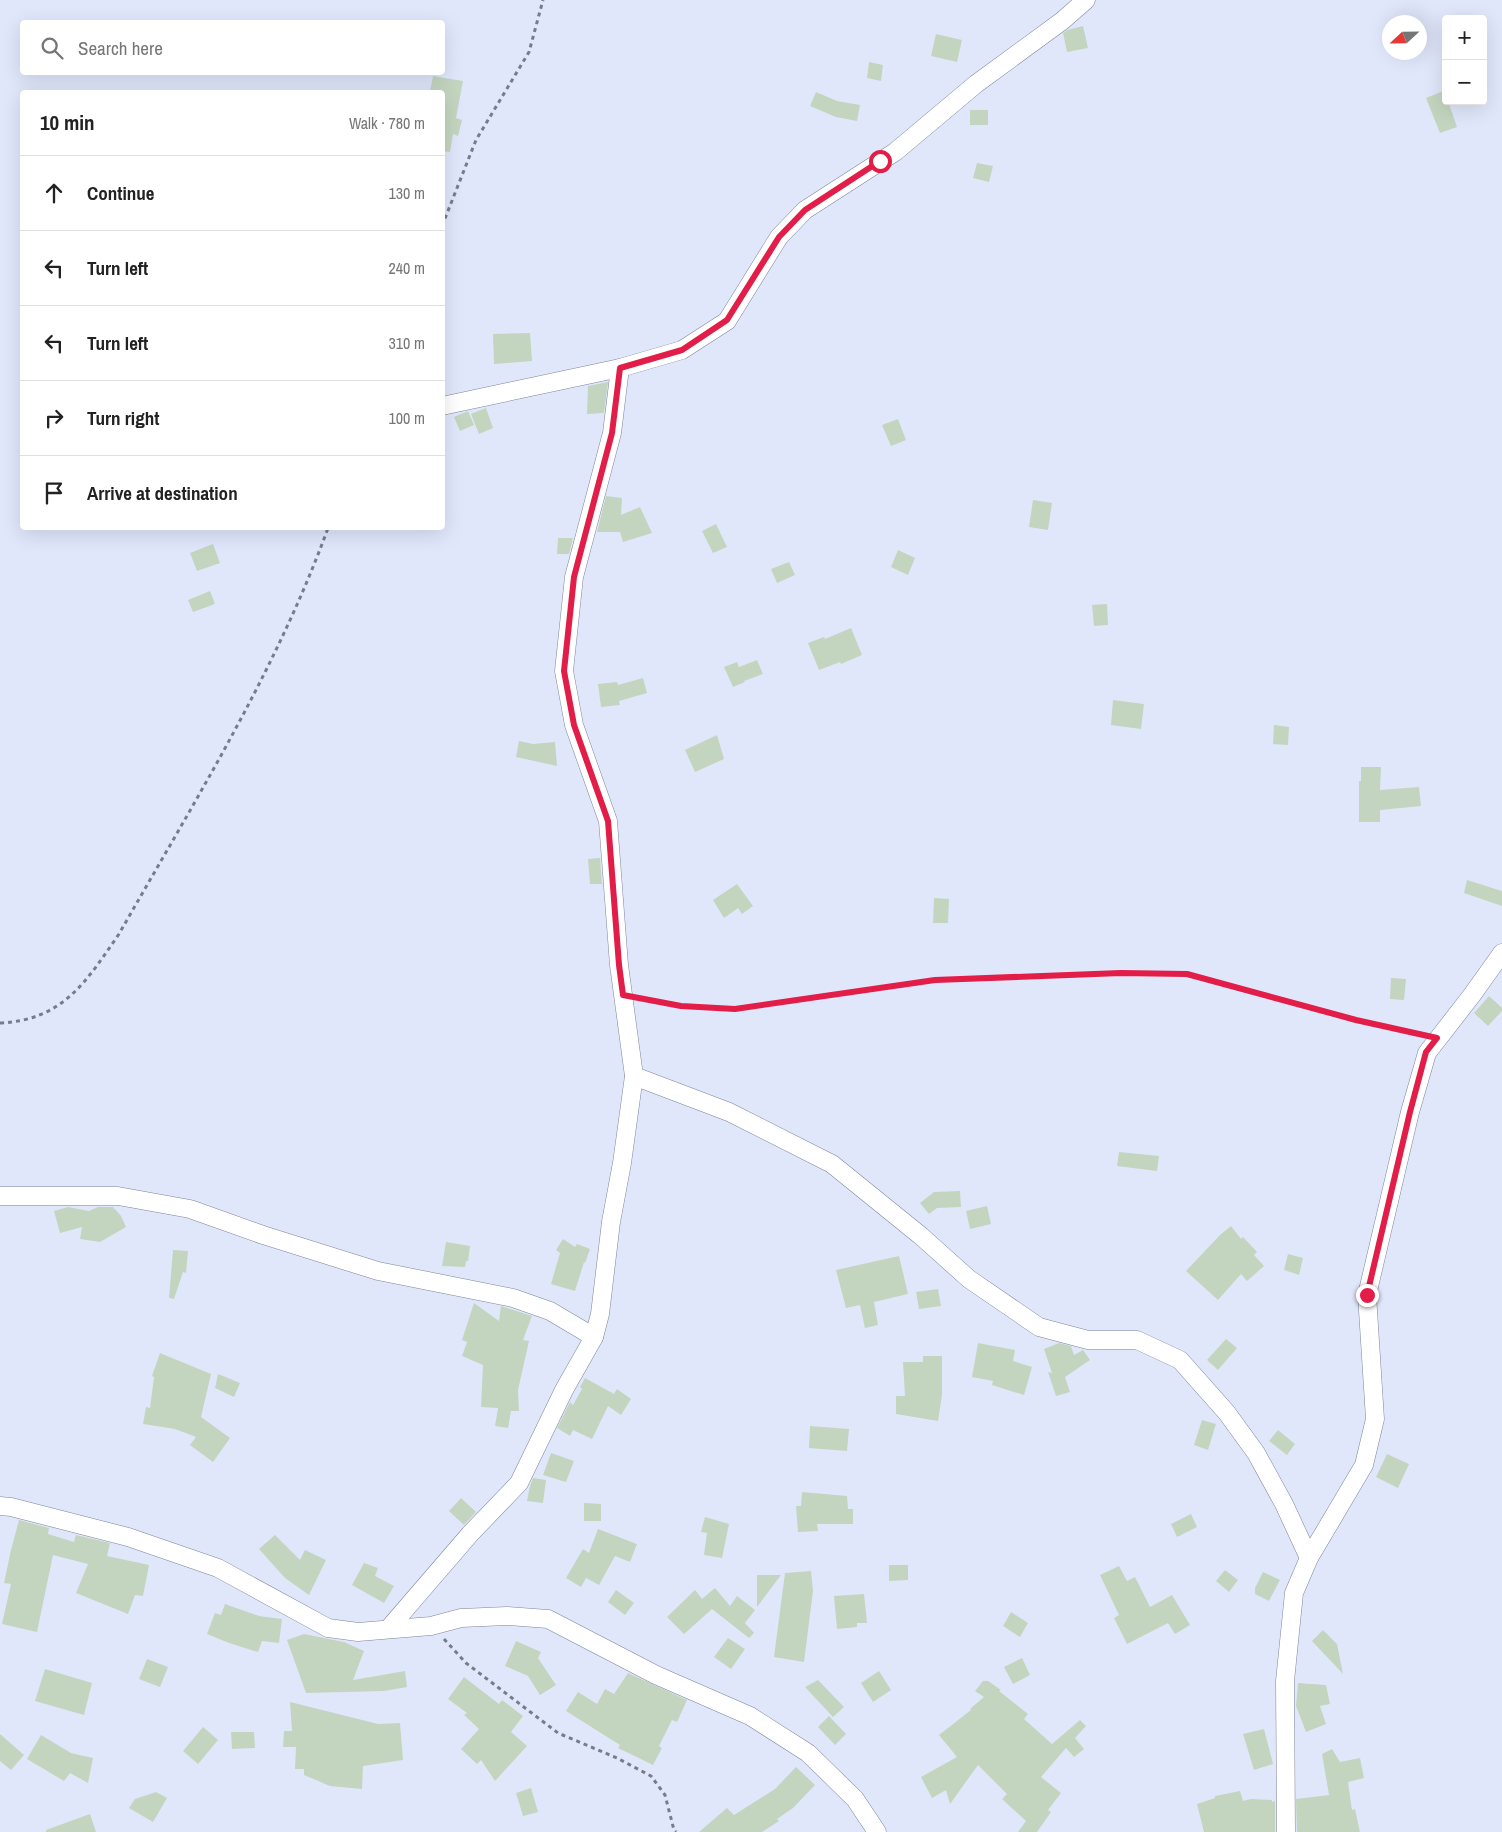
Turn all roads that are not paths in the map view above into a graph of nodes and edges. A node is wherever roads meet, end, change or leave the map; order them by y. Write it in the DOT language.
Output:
graph roads {
  1 [pos="1086,0"];
  2 [pos="620,368"];
  3 [pos="445,405"];
  4 [pos="1502,953"];
  5 [pos="634,1076"];
  6 [pos="0,1196"];
  7 [pos="594,1337"];
  8 [pos="0,1506"];
  9 [pos="1309,1558"];
  10 [pos="390,1628"];
  11 [pos="877,1832"];
  12 [pos="1286,1832"];
  1 -- 2 [label="street"];
  2 -- 3 [label="street"];
  2 -- 5 [label="street"];
  4 -- 9 [label="street"];
  5 -- 7 [label="street"];
  5 -- 9 [label="street"];
  6 -- 7 [label="street"];
  7 -- 10 [label="street"];
  8 -- 10 [label="street"];
  9 -- 12 [label="street"];
  10 -- 11 [label="street"];
}
